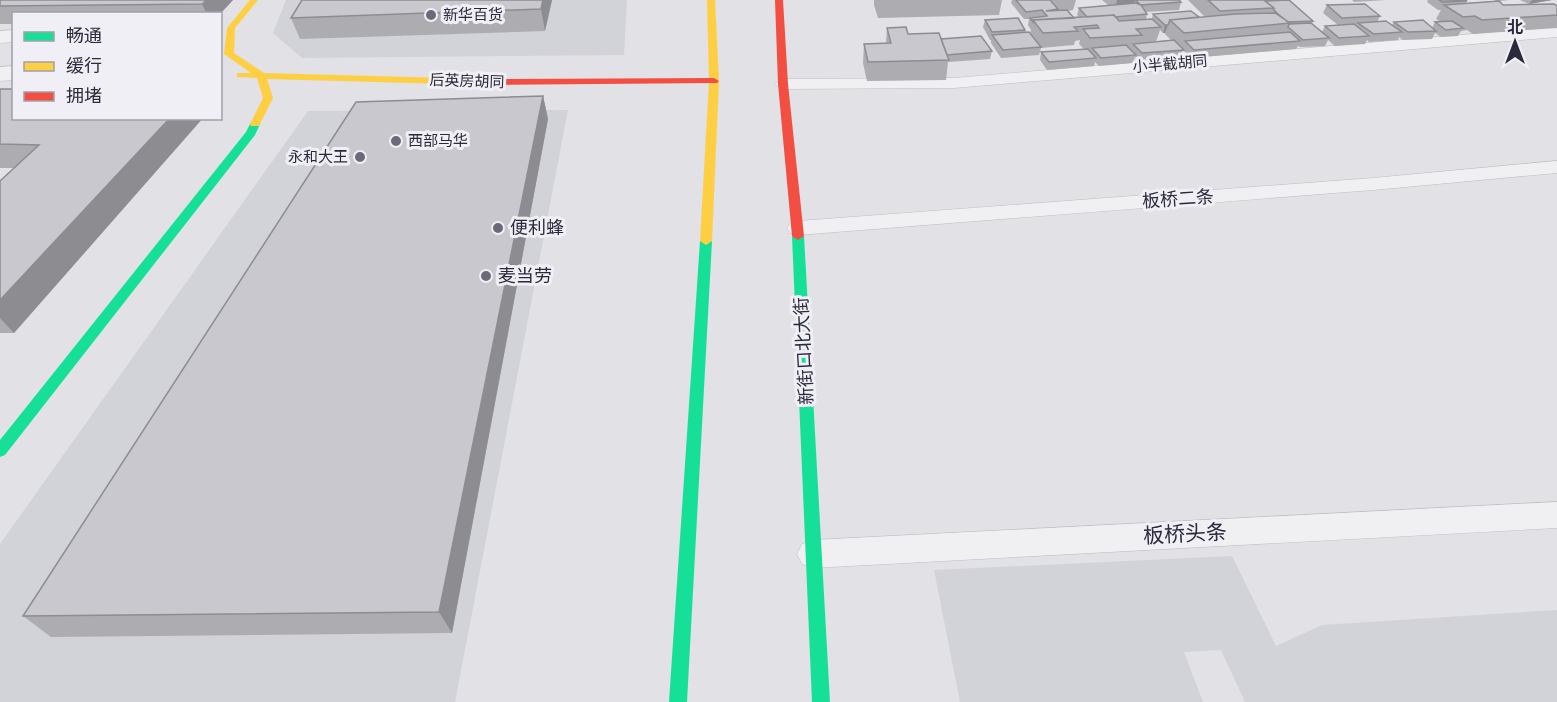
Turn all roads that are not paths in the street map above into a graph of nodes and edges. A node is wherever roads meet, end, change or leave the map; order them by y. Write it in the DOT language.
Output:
graph roads {
  1 [pos="254,0"];
  2 [pos="711,0"];
  3 [pos="778,0"];
  4 [pos="226,28"];
  5 [pos="1557,32"];
  6 [pos="231,74"];
  7 [pos="261,75"];
  8 [pos="714,81"];
  9 [pos="783,84"];
  10 [pos="1557,167"];
  11 [pos="798,228"];
  12 [pos="0,451"];
  13 [pos="1557,515"];
  14 [pos="813,554"];
  15 [pos="678,702"];
  16 [pos="820,702"];
  1 -- 4 [label="main road"];
  2 -- 8 [label="main road"];
  3 -- 9 [label="main road, 新街口北大街"];
  4 -- 7 [label="main road"];
  5 -- 9 [label="lane, 小半截胡同"];
  6 -- 7 [label="main road, 后英房胡同"];
  7 -- 8 [label="main road, 后英房胡同"];
  7 -- 12 [label="main road"];
  8 -- 15 [label="main road"];
  9 -- 11 [label="main road, 新街口北大街"];
  10 -- 11 [label="lane, 板桥二条"];
  11 -- 14 [label="main road, 新街口北大街"];
  13 -- 14 [label="lane, 板桥头条"];
  14 -- 16 [label="main road, 新街口北大街"];
}
